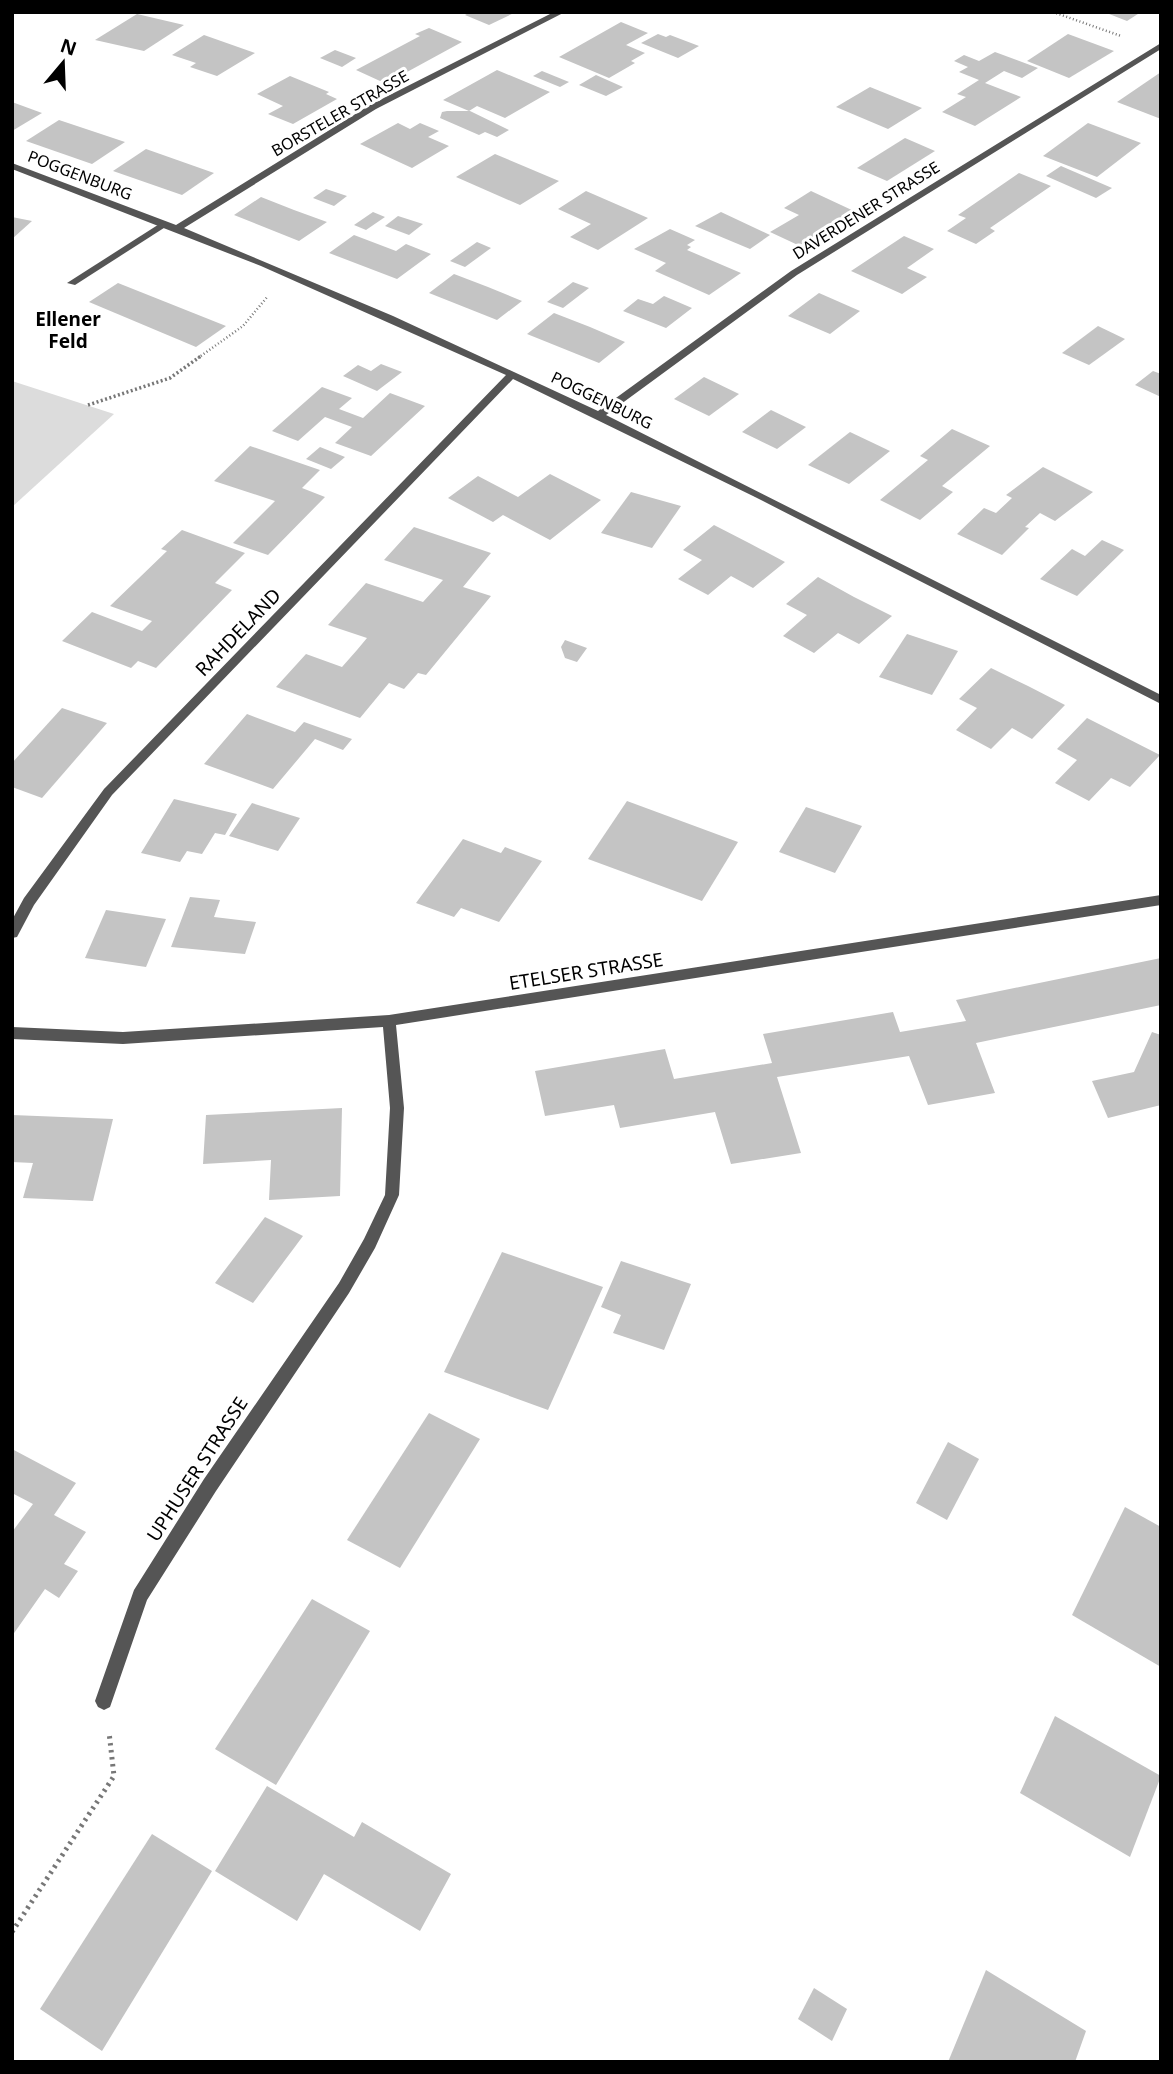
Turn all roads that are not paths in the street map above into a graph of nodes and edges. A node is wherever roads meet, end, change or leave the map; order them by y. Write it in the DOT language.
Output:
graph roads {
  1 [pos="561,12"];
  2 [pos="1158,46"];
  3 [pos="12,166"];
  4 [pos="164,224"];
  5 [pos="176,229"];
  6 [pos="72,283"];
  7 [pos="512,374"];
  8 [pos="599,415"];
  9 [pos="1161,700"];
  10 [pos="1161,900"];
  11 [pos="12,933"];
  12 [pos="389,1021"];
  13 [pos="12,1033"];
  14 [pos="104,1701"];
  1 -- 5 [label="street, BORSTELER STRASSE"];
  2 -- 8 [label="street, DAVERDENER STRASSE"];
  3 -- 4 [label="street, POGGENBURG"];
  4 -- 5 [label="street, POGGENBURG"];
  4 -- 6 [label="street"];
  5 -- 7 [label="street, POGGENBURG"];
  7 -- 8 [label="street, POGGENBURG"];
  7 -- 11 [label="street, RAHDELAND"];
  8 -- 9 [label="street, POGGENBURG"];
  10 -- 12 [label="street, ETELSER STRASSE"];
  12 -- 13 [label="street, ETELSER STRASSE"];
  12 -- 14 [label="street, UPHUSER STRASSE"];
}
